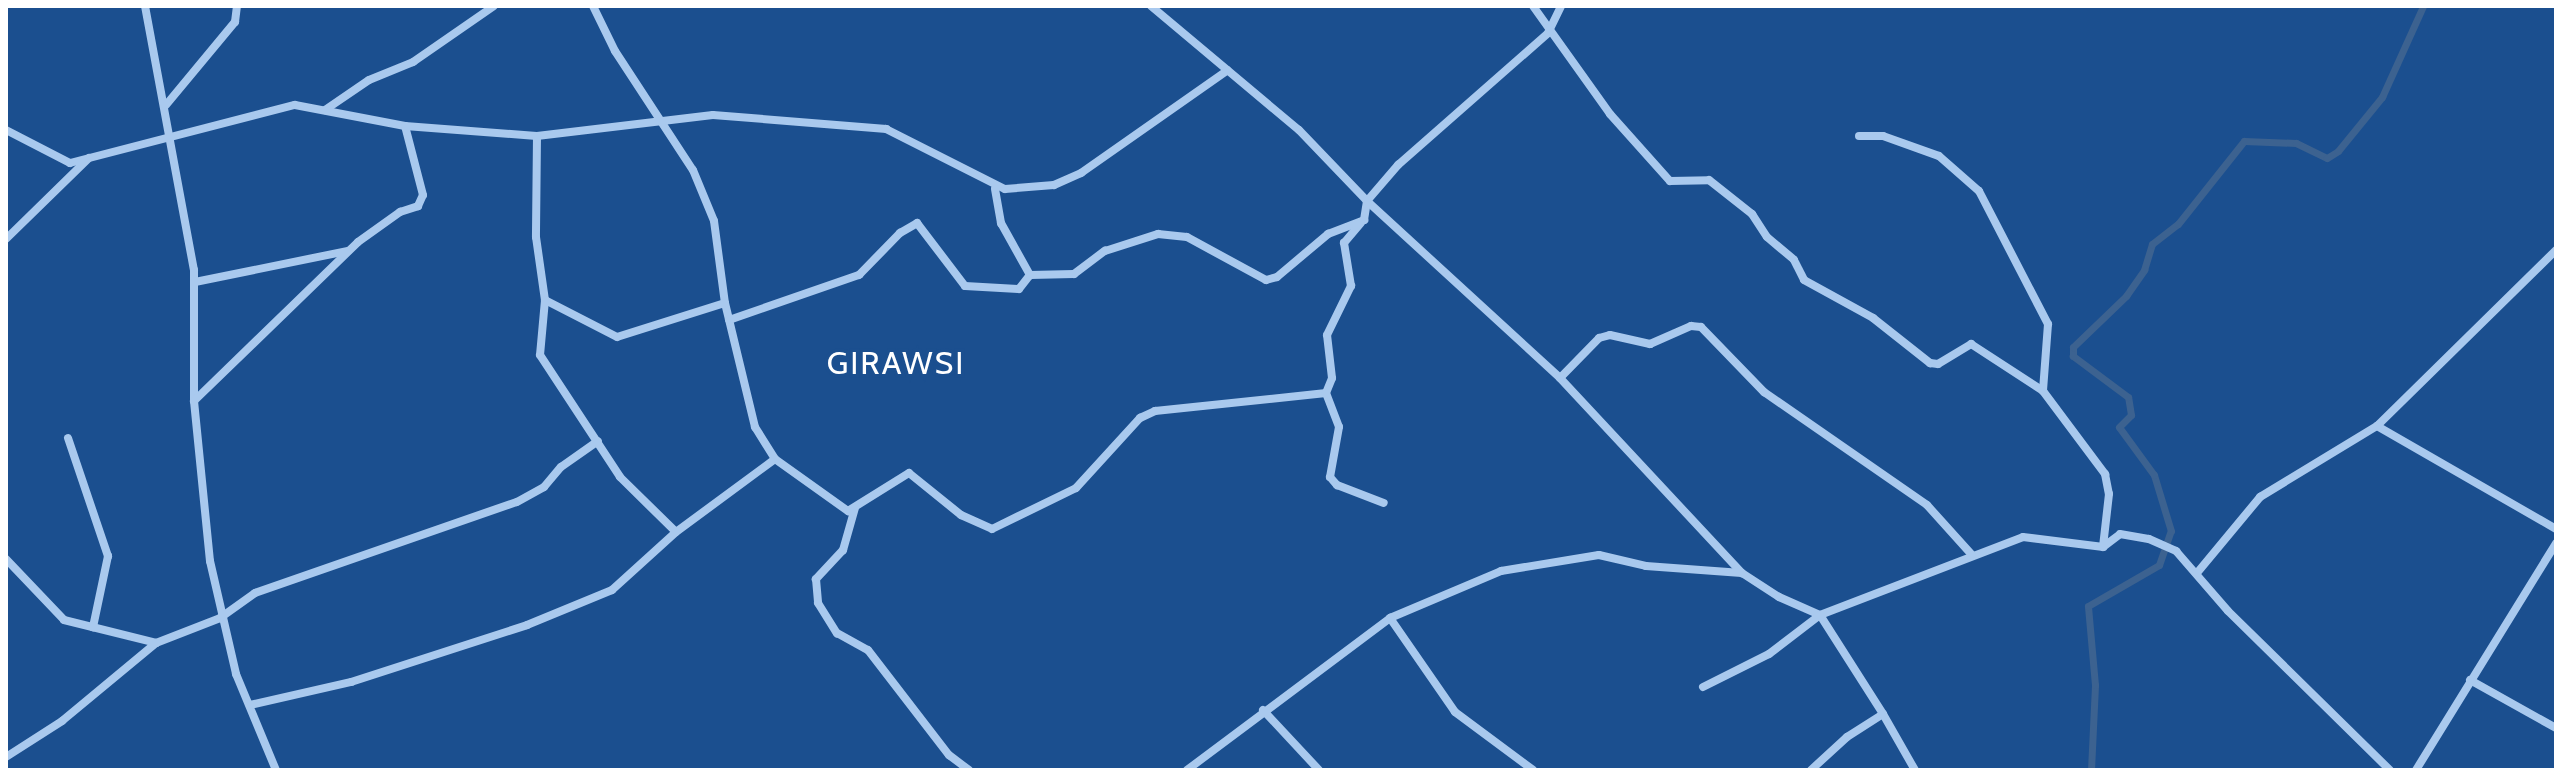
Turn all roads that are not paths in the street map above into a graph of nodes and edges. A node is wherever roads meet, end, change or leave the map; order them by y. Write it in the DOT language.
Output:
graph roads {
  1 [pos="145,6"];
  2 [pos="237,6"];
  3 [pos="494,6"];
  4 [pos="593,6"];
  5 [pos="1151,6"];
  6 [pos="1533,6"];
  7 [pos="1561,6"];
  8 [pos="1548,33"];
  9 [pos="1228,70"];
  10 [pos="166,105"];
  11 [pos="325,110"];
  12 [pos="664,120"];
  13 [pos="405,126"];
  14 [pos="6,130"];
  15 [pos="166,135"];
  16 [pos="537,136"];
  17 [pos="1859,136"];
  18 [pos="89,157"];
  19 [pos="995,189"];
  20 [pos="1367,201"];
  21 [pos="1364,220"];
  22 [pos="6,239"];
  23 [pos="2556,250"];
  24 [pos="348,251"];
  25 [pos="1030,275"];
  26 [pos="195,282"];
  27 [pos="545,300"];
  28 [pos="725,303"];
  29 [pos="729,320"];
  30 [pos="1560,378"];
  31 [pos="2043,391"];
  32 [pos="1326,393"];
  33 [pos="194,401"];
  34 [pos="2377,426"];
  35 [pos="68,438"];
  36 [pos="598,441"];
  37 [pos="775,459"];
  38 [pos="1384,503"];
  39 [pos="855,508"];
  40 [pos="2556,529"];
  41 [pos="676,532"];
  42 [pos="2556,543"];
  43 [pos="2103,547"];
  44 [pos="1972,555"];
  45 [pos="6,559"];
  46 [pos="1742,573"];
  47 [pos="2197,573"];
  48 [pos="1820,615"];
  49 [pos="220,618"];
  50 [pos="1390,618"];
  51 [pos="93,627"];
  52 [pos="156,643"];
  53 [pos="2470,680"];
  54 [pos="1703,687"];
  55 [pos="250,705"];
  56 [pos="1263,710"];
  57 [pos="1883,714"];
  58 [pos="2556,728"];
  59 [pos="6,757"];
  60 [pos="273,770"];
  61 [pos="969,770"];
  62 [pos="1187,770"];
  63 [pos="1319,770"];
  64 [pos="1533,770"];
  65 [pos="1811,770"];
  66 [pos="1915,770"];
  67 [pos="2390,770"];
  68 [pos="2416,770"];
  1 -- 10 [label="street"];
  2 -- 10 [label="street"];
  3 -- 11 [label="street"];
  4 -- 12 [label="street"];
  5 -- 9 [label="street"];
  6 -- 8 [label="street"];
  7 -- 8 [label="street"];
  8 -- 20 [label="street"];
  8 -- 31 [label="street"];
  9 -- 19 [label="street"];
  9 -- 20 [label="street"];
  10 -- 15 [label="street"];
  11 -- 13 [label="street"];
  11 -- 15 [label="street"];
  12 -- 16 [label="street"];
  12 -- 19 [label="street"];
  12 -- 28 [label="street"];
  13 -- 16 [label="street"];
  13 -- 24 [label="street"];
  14 -- 18 [label="street"];
  15 -- 18 [label="street"];
  15 -- 26 [label="street"];
  16 -- 27 [label="street"];
  17 -- 31 [label="street"];
  18 -- 22 [label="street"];
  19 -- 25 [label="street"];
  20 -- 21 [label="street"];
  20 -- 30 [label="street"];
  21 -- 25 [label="street"];
  21 -- 32 [label="street"];
  23 -- 34 [label="street"];
  24 -- 26 [label="street"];
  24 -- 33 [label="street"];
  25 -- 29 [label="street"];
  26 -- 33 [label="street"];
  27 -- 28 [label="street"];
  27 -- 36 [label="street"];
  28 -- 29 [label="street"];
  29 -- 37 [label="street"];
  30 -- 44 [label="street"];
  30 -- 46 [label="street"];
  31 -- 43 [label="street"];
  32 -- 38 [label="street"];
  32 -- 39 [label="street"];
  33 -- 49 [label="street"];
  34 -- 40 [label="street"];
  34 -- 47 [label="street"];
  35 -- 51 [label="street"];
  36 -- 41 [label="street"];
  36 -- 49 [label="street"];
  37 -- 39 [label="street"];
  37 -- 41 [label="street"];
  39 -- 61 [label="street"];
  41 -- 55 [label="street"];
  42 -- 53 [label="street"];
  43 -- 44 [label="street"];
  43 -- 47 [label="street"];
  44 -- 48 [label="street"];
  45 -- 51 [label="street"];
  46 -- 48 [label="street"];
  46 -- 50 [label="street"];
  47 -- 67 [label="street"];
  48 -- 54 [label="street"];
  48 -- 57 [label="street"];
  49 -- 52 [label="street"];
  49 -- 55 [label="street"];
  50 -- 56 [label="street"];
  50 -- 64 [label="street"];
  51 -- 52 [label="street"];
  52 -- 59 [label="street"];
  53 -- 58 [label="street"];
  53 -- 68 [label="street"];
  55 -- 60 [label="street"];
  56 -- 62 [label="street"];
  56 -- 63 [label="street"];
  57 -- 65 [label="street"];
  57 -- 66 [label="street"];
}
